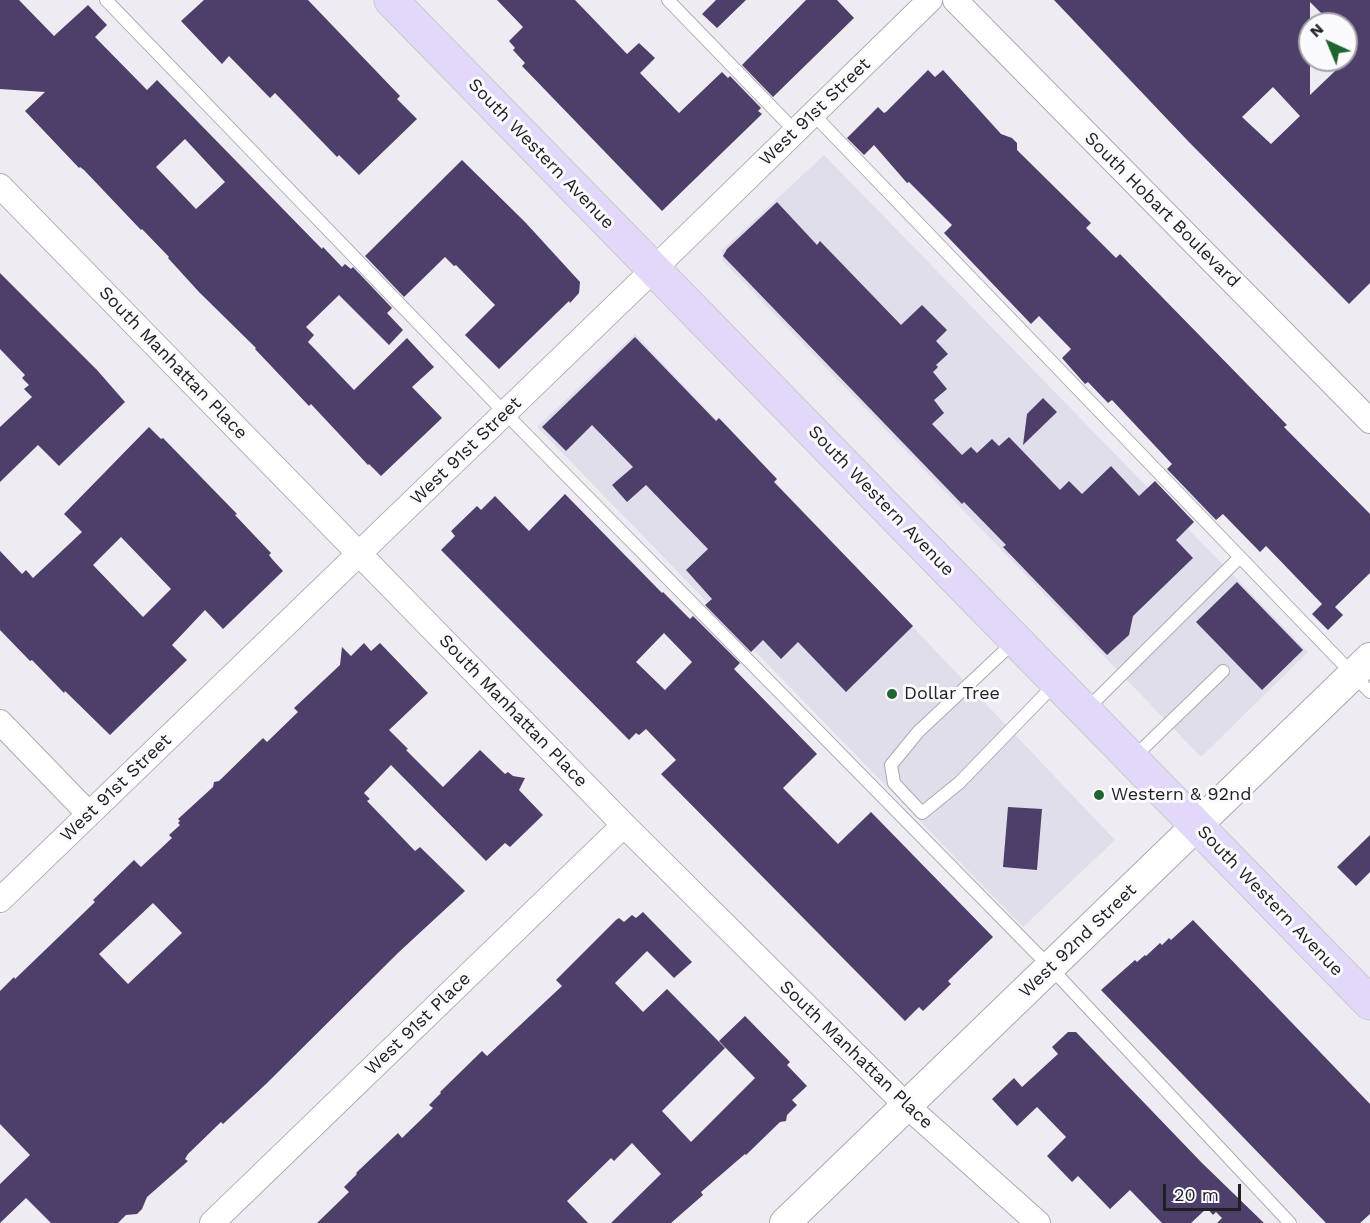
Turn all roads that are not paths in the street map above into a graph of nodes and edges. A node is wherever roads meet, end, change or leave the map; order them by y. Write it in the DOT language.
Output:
graph roads {
  1 [pos="106,0"];
  2 [pos="391,0"];
  3 [pos="668,0"];
  4 [pos="930,0"];
  5 [pos="955,0"];
  6 [pos="813,114"];
  7 [pos="795,131"];
  8 [pos="0,186"];
  9 [pos="653,270"];
  10 [pos="505,412"];
  11 [pos="1370,421"];
  12 [pos="360,553"];
  13 [pos="1240,557"];
  14 [pos="1016,639"];
  15 [pos="1223,671"];
  16 [pos="1364,675"];
  17 [pos="1057,682"];
  18 [pos="1086,710"];
  19 [pos="0,722"];
  20 [pos="1132,759"];
  21 [pos="89,814"];
  22 [pos="624,825"];
  23 [pos="1197,826"];
  24 [pos="0,900"];
  25 [pos="1050,967"];
  26 [pos="1370,1003"];
  27 [pos="907,1106"];
  28 [pos="212,1223"];
  29 [pos="785,1223"];
  30 [pos="1038,1223"];
  31 [pos="1290,1223"];
  1 -- 10 [label="lane"];
  2 -- 9 [label="main road, South Western Avenue"];
  3 -- 7 [label="lane"];
  4 -- 6 [label="street, West 91st Street"];
  5 -- 11 [label="street, South Hobart Boulevard"];
  6 -- 7 [label="street, West 91st Street"];
  6 -- 13 [label="lane"];
  7 -- 9 [label="street, West 91st Street"];
  8 -- 12 [label="street, South Manhattan Place"];
  9 -- 10 [label="street, West 91st Street"];
  9 -- 14 [label="main road, South Western Avenue"];
  10 -- 12 [label="street, West 91st Street"];
  10 -- 25 [label="lane"];
  12 -- 21 [label="street, West 91st Street"];
  12 -- 22 [label="street, South Manhattan Place"];
  13 -- 16 [label="lane"];
  13 -- 18 [label="lane"];
  14 -- 17 [label="main road, South Western Avenue"];
  14 -- 17 [label="lane"];
  15 -- 20 [label="lane"];
  16 -- 23 [label="street, West 92nd Street"];
  17 -- 18 [label="main road, South Western Avenue"];
  18 -- 20 [label="main road, South Western Avenue"];
  19 -- 21 [label="street"];
  20 -- 23 [label="main road, South Western Avenue"];
  21 -- 24 [label="street, West 91st Street"];
  22 -- 27 [label="street, South Manhattan Place"];
  22 -- 28 [label="street, West 91st Place"];
  23 -- 25 [label="street, West 92nd Street"];
  23 -- 26 [label="main road, South Western Avenue"];
  25 -- 27 [label="street, West 92nd Street"];
  25 -- 31 [label="lane"];
  27 -- 29 [label="street, West 92nd Street"];
  27 -- 30 [label="street, South Manhattan Place"];
}
